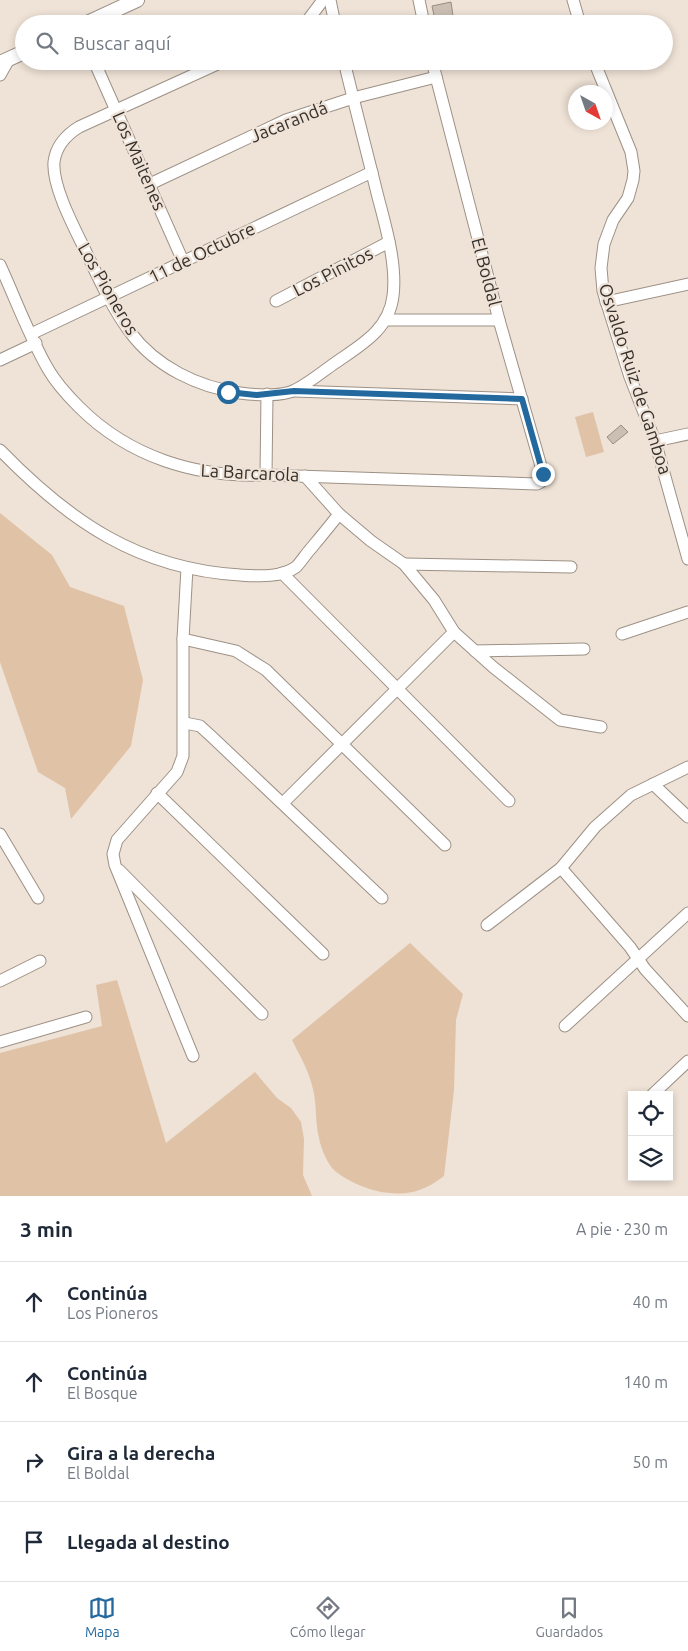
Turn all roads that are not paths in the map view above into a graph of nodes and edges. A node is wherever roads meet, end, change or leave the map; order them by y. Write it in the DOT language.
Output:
graph roads {
  1 [pos="137,0"];
  2 [pos="323,0"];
  3 [pos="330,0"];
  4 [pos="419,0"];
  5 [pos="573,0"];
  6 [pos="104,15"];
  7 [pos="312,15"];
  8 [pos="333,15"];
  9 [pos="422,15"];
  10 [pos="577,15"];
  11 [pos="4,61"];
  12 [pos="98,70"];
  13 [pos="204,70"];
  14 [pos="346,70"];
  15 [pos="434,70"];
  16 [pos="598,70"];
  17 [pos="0,75"];
  18 [pos="436,77"];
  19 [pos="353,98"];
  20 [pos="116,109"];
  21 [pos="372,172"];
  22 [pos="150,184"];
  23 [pos="390,242"];
  24 [pos="183,261"];
  25 [pos="0,265"];
  26 [pos="688,284"];
  27 [pos="109,298"];
  28 [pos="276,301"];
  29 [pos="606,302"];
  30 [pos="385,320"];
  31 [pos="499,320"];
  32 [pos="33,339"];
  33 [pos="0,360"];
  34 [pos="294,391"];
  35 [pos="267,394"];
  36 [pos="522,399"];
  37 [pos="688,434"];
  38 [pos="655,441"];
  39 [pos="0,450"];
  40 [pos="266,475"];
  41 [pos="305,476"];
  42 [pos="541,482"];
  43 [pos="339,514"];
  44 [pos="688,559"];
  45 [pos="404,564"];
  46 [pos="572,567"];
  47 [pos="187,568"];
  48 [pos="282,573"];
  49 [pos="688,612"];
  50 [pos="454,632"];
  51 [pos="622,634"];
  52 [pos="184,638"];
  53 [pos="584,648"];
  54 [pos="475,651"];
  55 [pos="396,689"];
  56 [pos="185,723"];
  57 [pos="601,726"];
  58 [pos="342,744"];
  59 [pos="688,767"];
  60 [pos="653,784"];
  61 [pos="157,793"];
  62 [pos="509,801"];
  63 [pos="283,803"];
  64 [pos="688,817"];
  65 [pos="0,834"];
  66 [pos="445,845"];
  67 [pos="115,865"];
  68 [pos="561,868"];
  69 [pos="38,898"];
  70 [pos="382,898"];
  71 [pos="688,913"];
  72 [pos="487,925"];
  73 [pos="323,954"];
  74 [pos="638,958"];
  75 [pos="40,961"];
  76 [pos="0,982"];
  77 [pos="262,1014"];
  78 [pos="688,1016"];
  79 [pos="86,1018"];
  80 [pos="565,1026"];
  81 [pos="2,1038"];
  82 [pos="193,1056"];
  83 [pos="688,1060"];
  84 [pos="656,1091"];
  1 -- 6 [label="main road"];
  2 -- 7 [label="street"];
  3 -- 8 [label="street"];
  4 -- 9 [label="street"];
  5 -- 10 [label="street"];
  11 -- 17 [label="street"];
  12 -- 20 [label="street, Los Maitenes"];
  13 -- 20 [label="street, Los Pioneros"];
  14 -- 19 [label="street, Los Pioneros"];
  15 -- 18 [label="street, El Boldal"];
  16 -- 29 [label="street, Osvaldo Ruiz de Gamboa"];
  18 -- 19 [label="street, Jacarandá"];
  18 -- 31 [label="street, El Boldal"];
  19 -- 21 [label="street, Los Pioneros"];
  19 -- 22 [label="street, Jacarandá"];
  20 -- 22 [label="street, Los Maitenes"];
  20 -- 27 [label="street, Los Pioneros"];
  21 -- 23 [label="street, Los Pioneros"];
  21 -- 24 [label="street, 11 de Octubre"];
  22 -- 24 [label="street, Los Maitenes"];
  23 -- 28 [label="street, Los Pinitos"];
  23 -- 30 [label="street, Los Pioneros"];
  24 -- 27 [label="street, 11 de Octubre"];
  25 -- 32 [label="street, La Barcarola"];
  26 -- 29 [label="street"];
  27 -- 32 [label="street, 11 de Octubre"];
  27 -- 35 [label="street, Los Pioneros"];
  29 -- 38 [label="street, Osvaldo Ruiz de Gamboa"];
  30 -- 31 [label="street"];
  30 -- 34 [label="street, Los Pioneros"];
  31 -- 36 [label="street, El Boldal"];
  32 -- 33 [label="street, 11 de Octubre"];
  32 -- 40 [label="street, La Barcarola"];
  34 -- 35 [label="street, Los Pioneros"];
  34 -- 36 [label="street"];
  35 -- 40 [label="street"];
  36 -- 42 [label="street, El Boldal"];
  37 -- 38 [label="street"];
  38 -- 44 [label="street, Osvaldo Ruiz de Gamboa"];
  39 -- 47 [label="street"];
  40 -- 41 [label="street, La Barcarola"];
  41 -- 42 [label="street, La Barcarola"];
  41 -- 43 [label="street"];
  43 -- 45 [label="street"];
  43 -- 48 [label="street"];
  45 -- 46 [label="street"];
  45 -- 50 [label="street"];
  47 -- 48 [label="street"];
  47 -- 52 [label="street"];
  48 -- 55 [label="street"];
  49 -- 51 [label="street"];
  50 -- 54 [label="street"];
  50 -- 55 [label="street"];
  52 -- 56 [label="street"];
  52 -- 58 [label="street"];
  53 -- 54 [label="street"];
  54 -- 57 [label="street"];
  55 -- 58 [label="street"];
  55 -- 62 [label="street"];
  56 -- 61 [label="street"];
  56 -- 63 [label="street"];
  58 -- 63 [label="street"];
  58 -- 66 [label="street"];
  59 -- 60 [label="street"];
  60 -- 64 [label="street"];
  60 -- 68 [label="street"];
  61 -- 67 [label="street"];
  61 -- 73 [label="street"];
  63 -- 70 [label="street"];
  65 -- 69 [label="street"];
  67 -- 77 [label="street"];
  67 -- 82 [label="street"];
  68 -- 72 [label="street"];
  68 -- 74 [label="street"];
  71 -- 74 [label="street"];
  74 -- 78 [label="street"];
  74 -- 80 [label="street"];
  75 -- 76 [label="street"];
  79 -- 81 [label="street"];
  83 -- 84 [label="street"];
}
